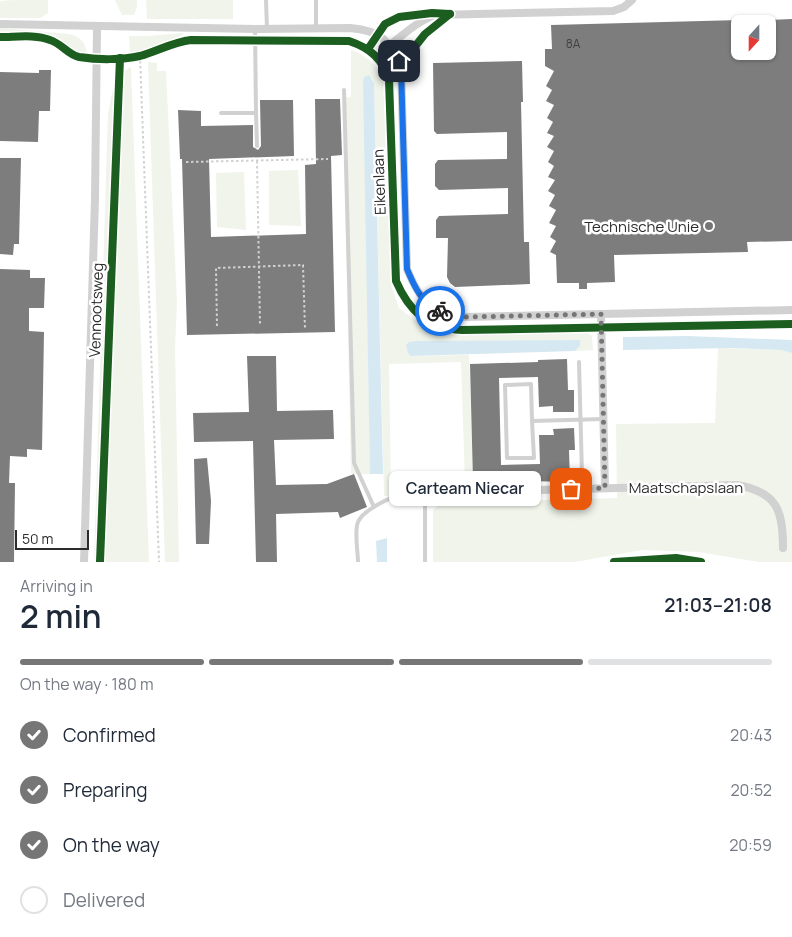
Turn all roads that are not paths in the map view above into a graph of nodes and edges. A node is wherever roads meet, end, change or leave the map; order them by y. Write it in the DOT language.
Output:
graph roads {
  1 [pos="266,0"];
  2 [pos="316,0"];
  3 [pos="632,0"];
  4 [pos="0,24"];
  5 [pos="97,26"];
  6 [pos="255,29"];
  7 [pos="267,29"];
  8 [pos="316,29"];
  9 [pos="390,45"];
  10 [pos="344,90"];
  11 [pos="220,113"];
  12 [pos="256,113"];
  13 [pos="257,146"];
  14 [pos="792,310"];
  15 [pos="601,314"];
  16 [pos="579,362"];
  17 [pos="581,419"];
  18 [pos="603,419"];
  19 [pos="532,421"];
  20 [pos="521,458"];
  21 [pos="521,465"];
  22 [pos="582,475"];
  23 [pos="522,480"];
  24 [pos="605,488"];
  25 [pos="521,490"];
  26 [pos="420,494"];
  27 [pos="374,507"];
  28 [pos="784,548"];
  29 [pos="84,562"];
  30 [pos="358,562"];
  31 [pos="425,562"];
  1 -- 7 [label="lane"];
  2 -- 8 [label="lane"];
  3 -- 9 [label="street"];
  4 -- 5 [label="street, Eikenlaan"];
  5 -- 6 [label="street, Eikenlaan"];
  5 -- 29 [label="street, Vennootsweg"];
  6 -- 7 [label="street, Eikenlaan"];
  6 -- 12 [label="lane"];
  7 -- 8 [label="street, Eikenlaan"];
  8 -- 9 [label="street, Eikenlaan"];
  9 -- 15 [label="street, Eikenlaan"];
  10 -- 27 [label="lane"];
  11 -- 12 [label="lane"];
  12 -- 13 [label="lane"];
  14 -- 15 [label="street, Eikenlaan"];
  15 -- 18 [label="street"];
  16 -- 17 [label="lane"];
  17 -- 18 [label="lane"];
  17 -- 19 [label="lane"];
  17 -- 22 [label="lane"];
  18 -- 24 [label="street"];
  19 -- 20 [label="lane"];
  19 -- 20 [label="lane"];
  20 -- 21 [label="lane"];
  23 -- 25 [label="lane"];
  24 -- 25 [label="street, Maatschapslaan"];
  24 -- 28 [label="street, Maatschapslaan"];
  25 -- 26 [label="street, Maatschapslaan"];
  26 -- 27 [label="lane"];
  26 -- 31 [label="lane"];
  27 -- 30 [label="lane"];
}
